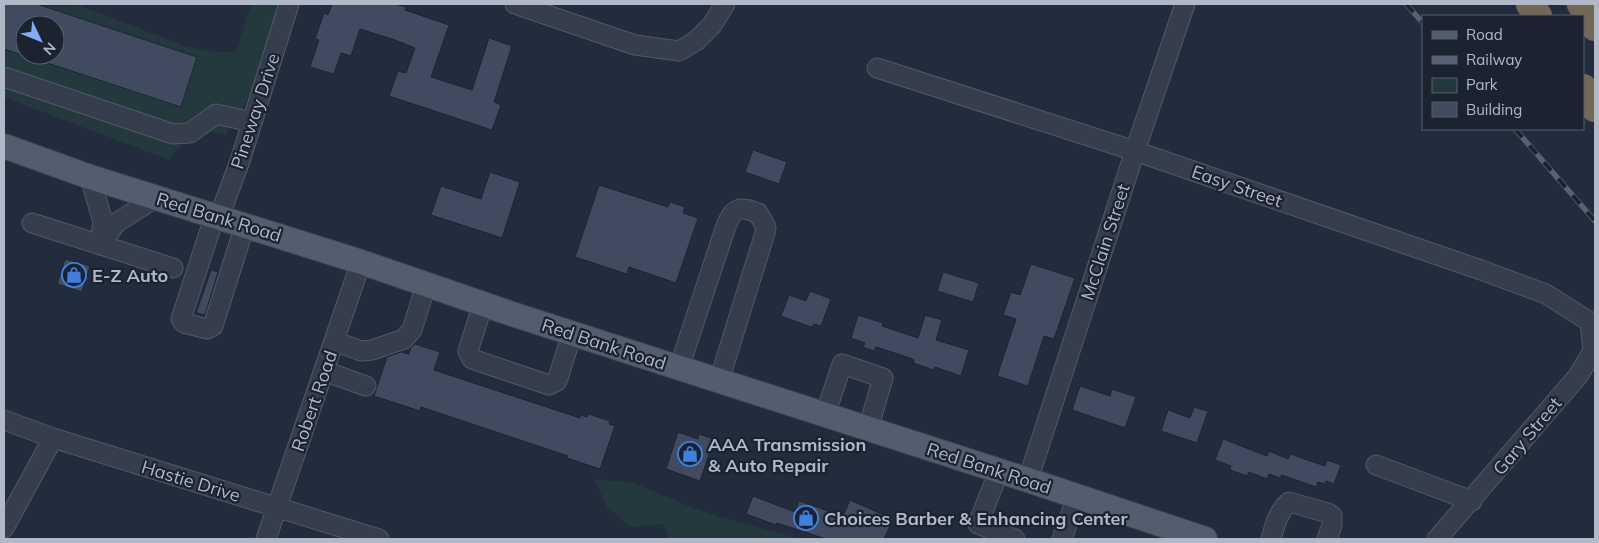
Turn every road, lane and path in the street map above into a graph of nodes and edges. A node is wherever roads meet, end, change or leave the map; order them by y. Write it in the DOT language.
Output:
graph roads {
  1 [pos="289,4"];
  2 [pos="515,4"];
  3 [pos="725,4"];
  4 [pos="1185,4"];
  5 [pos="1530,4"];
  6 [pos="1581,4"];
  7 [pos="1537,15"];
  8 [pos="1595,27"];
  9 [pos="877,68"];
  10 [pos="4,77"];
  11 [pos="1584,90"];
  12 [pos="1595,108"];
  13 [pos="252,122"];
  14 [pos="4,146"];
  15 [pos="1135,152"];
  16 [pos="90,177"];
  17 [pos="157,197"];
  18 [pos="217,216"];
  19 [pos="32,223"];
  20 [pos="245,225"];
  21 [pos="100,245"];
  22 [pos="202,254"];
  23 [pos="361,262"];
  24 [pos="232,264"];
  25 [pos="173,268"];
  26 [pos="426,285"];
  27 [pos="483,304"];
  28 [pos="1590,322"];
  29 [pos="572,334"];
  30 [pos="334,341"];
  31 [pos="679,368"];
  32 [pos="324,371"];
  33 [pos="719,381"];
  34 [pos="366,386"];
  35 [pos="825,415"];
  36 [pos="4,420"];
  37 [pos="868,429"];
  38 [pos="53,438"];
  39 [pos="1376,465"];
  40 [pos="999,471"];
  41 [pos="1028,480"];
  42 [pos="1077,497"];
  43 [pos="1472,501"];
  44 [pos="277,507"];
  45 [pos="4,528"];
  46 [pos="266,539"];
  47 [pos="379,539"];
  48 [pos="1015,539"];
  49 [pos="1062,539"];
  50 [pos="1205,539"];
  51 [pos="1271,539"];
  52 [pos="1327,539"];
  53 [pos="1437,539"];
  1 -- 13 [label="street, Pineway Drive"];
  2 -- 3 [label="street"];
  4 -- 15 [label="street, McClain Street"];
  5 -- 7 [label="highway"];
  6 -- 8 [label="highway"];
  9 -- 15 [label="street, Easy Street"];
  10 -- 13 [label="street"];
  11 -- 12 [label="highway"];
  13 -- 18 [label="street, Pineway Drive"];
  14 -- 16 [label="main road, Red Bank Road"];
  15 -- 28 [label="street, Easy Street"];
  15 -- 41 [label="street, McClain Street"];
  16 -- 17 [label="main road, Red Bank Road"];
  16 -- 21 [label="street"];
  17 -- 18 [label="main road, Red Bank Road"];
  17 -- 21 [label="street"];
  18 -- 20 [label="main road, Red Bank Road"];
  18 -- 22 [label="street, Pineway Drive"];
  19 -- 21 [label="street"];
  20 -- 23 [label="main road, Red Bank Road"];
  20 -- 24 [label="street"];
  21 -- 25 [label="street"];
  22 -- 24 [label="street"];
  22 -- 24 [label="street, Pineway Drive"];
  23 -- 26 [label="main road, Red Bank Road"];
  23 -- 30 [label="street, Robert Road"];
  26 -- 27 [label="main road, Red Bank Road"];
  26 -- 30 [label="street"];
  27 -- 29 [label="main road, Red Bank Road"];
  27 -- 29 [label="street"];
  28 -- 43 [label="street, Gary Street"];
  29 -- 31 [label="main road, Red Bank Road"];
  30 -- 32 [label="street, Robert Road"];
  31 -- 33 [label="main road, Red Bank Road"];
  31 -- 33 [label="street"];
  32 -- 34 [label="street"];
  32 -- 44 [label="street, Robert Road"];
  33 -- 35 [label="main road, Red Bank Road"];
  35 -- 37 [label="main road, Red Bank Road"];
  35 -- 37 [label="street"];
  36 -- 38 [label="street, Hastie Drive"];
  37 -- 40 [label="main road, Red Bank Road"];
  38 -- 44 [label="street, Hastie Drive"];
  38 -- 45 [label="street"];
  39 -- 43 [label="street"];
  40 -- 41 [label="main road, Red Bank Road"];
  40 -- 48 [label="street"];
  41 -- 42 [label="main road, Red Bank Road"];
  42 -- 49 [label="street"];
  42 -- 50 [label="main road, Red Bank Road"];
  43 -- 53 [label="street, Gary Street"];
  44 -- 46 [label="street, Robert Road"];
  44 -- 47 [label="street, Hastie Drive"];
  51 -- 52 [label="street"];
}
